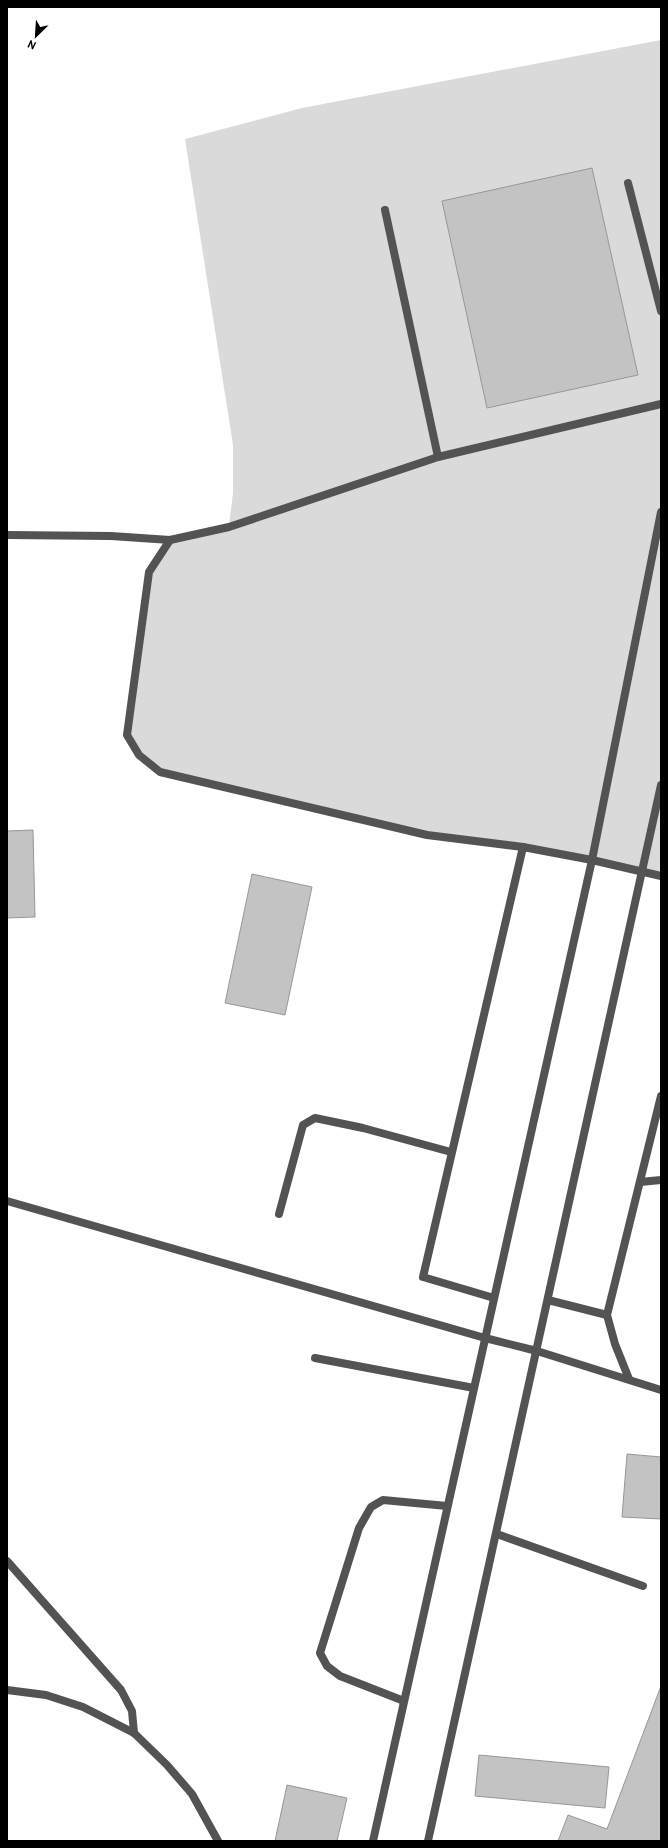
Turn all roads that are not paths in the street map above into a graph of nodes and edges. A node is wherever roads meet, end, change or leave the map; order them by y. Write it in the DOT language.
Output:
graph roads {
  1 [pos="628,183"];
  2 [pos="385,210"];
  3 [pos="661,311"];
  4 [pos="661,404"];
  5 [pos="438,457"];
  6 [pos="661,512"];
  7 [pos="7,535"];
  8 [pos="170,540"];
  9 [pos="661,785"];
  10 [pos="523,847"];
  11 [pos="592,860"];
  12 [pos="643,871"];
  13 [pos="661,876"];
  14 [pos="661,1096"];
  15 [pos="451,1152"];
  16 [pos="661,1180"];
  17 [pos="640,1182"];
  18 [pos="7,1201"];
  19 [pos="279,1214"];
  20 [pos="494,1298"];
  21 [pos="548,1300"];
  22 [pos="607,1315"];
  23 [pos="485,1338"];
  24 [pos="537,1351"];
  25 [pos="315,1358"];
  26 [pos="629,1379"];
  27 [pos="474,1388"];
  28 [pos="661,1390"];
  29 [pos="447,1506"];
  30 [pos="497,1534"];
  31 [pos="7,1561"];
  32 [pos="643,1586"];
  33 [pos="7,1690"];
  34 [pos="404,1701"];
  35 [pos="134,1733"];
  36 [pos="218,1841"];
  37 [pos="374,1841"];
  38 [pos="428,1841"];
  1 -- 3 [label="street"];
  2 -- 5 [label="street"];
  4 -- 5 [label="street"];
  5 -- 8 [label="street"];
  6 -- 11 [label="street"];
  7 -- 8 [label="street"];
  8 -- 10 [label="street"];
  9 -- 12 [label="street"];
  10 -- 11 [label="street"];
  10 -- 15 [label="street"];
  11 -- 12 [label="street"];
  11 -- 20 [label="street"];
  12 -- 13 [label="street"];
  12 -- 21 [label="street"];
  14 -- 17 [label="street"];
  15 -- 19 [label="street"];
  15 -- 20 [label="street"];
  16 -- 17 [label="street"];
  17 -- 22 [label="street"];
  18 -- 23 [label="street"];
  20 -- 23 [label="street"];
  21 -- 22 [label="street"];
  21 -- 24 [label="street"];
  22 -- 26 [label="street"];
  23 -- 24 [label="street"];
  23 -- 27 [label="street"];
  24 -- 26 [label="street"];
  24 -- 30 [label="street"];
  25 -- 27 [label="street"];
  26 -- 28 [label="street"];
  27 -- 29 [label="street"];
  29 -- 34 [label="street"];
  29 -- 34 [label="street"];
  30 -- 32 [label="street"];
  30 -- 38 [label="street"];
  31 -- 35 [label="street"];
  33 -- 35 [label="street"];
  34 -- 37 [label="street"];
  35 -- 36 [label="street"];
}
